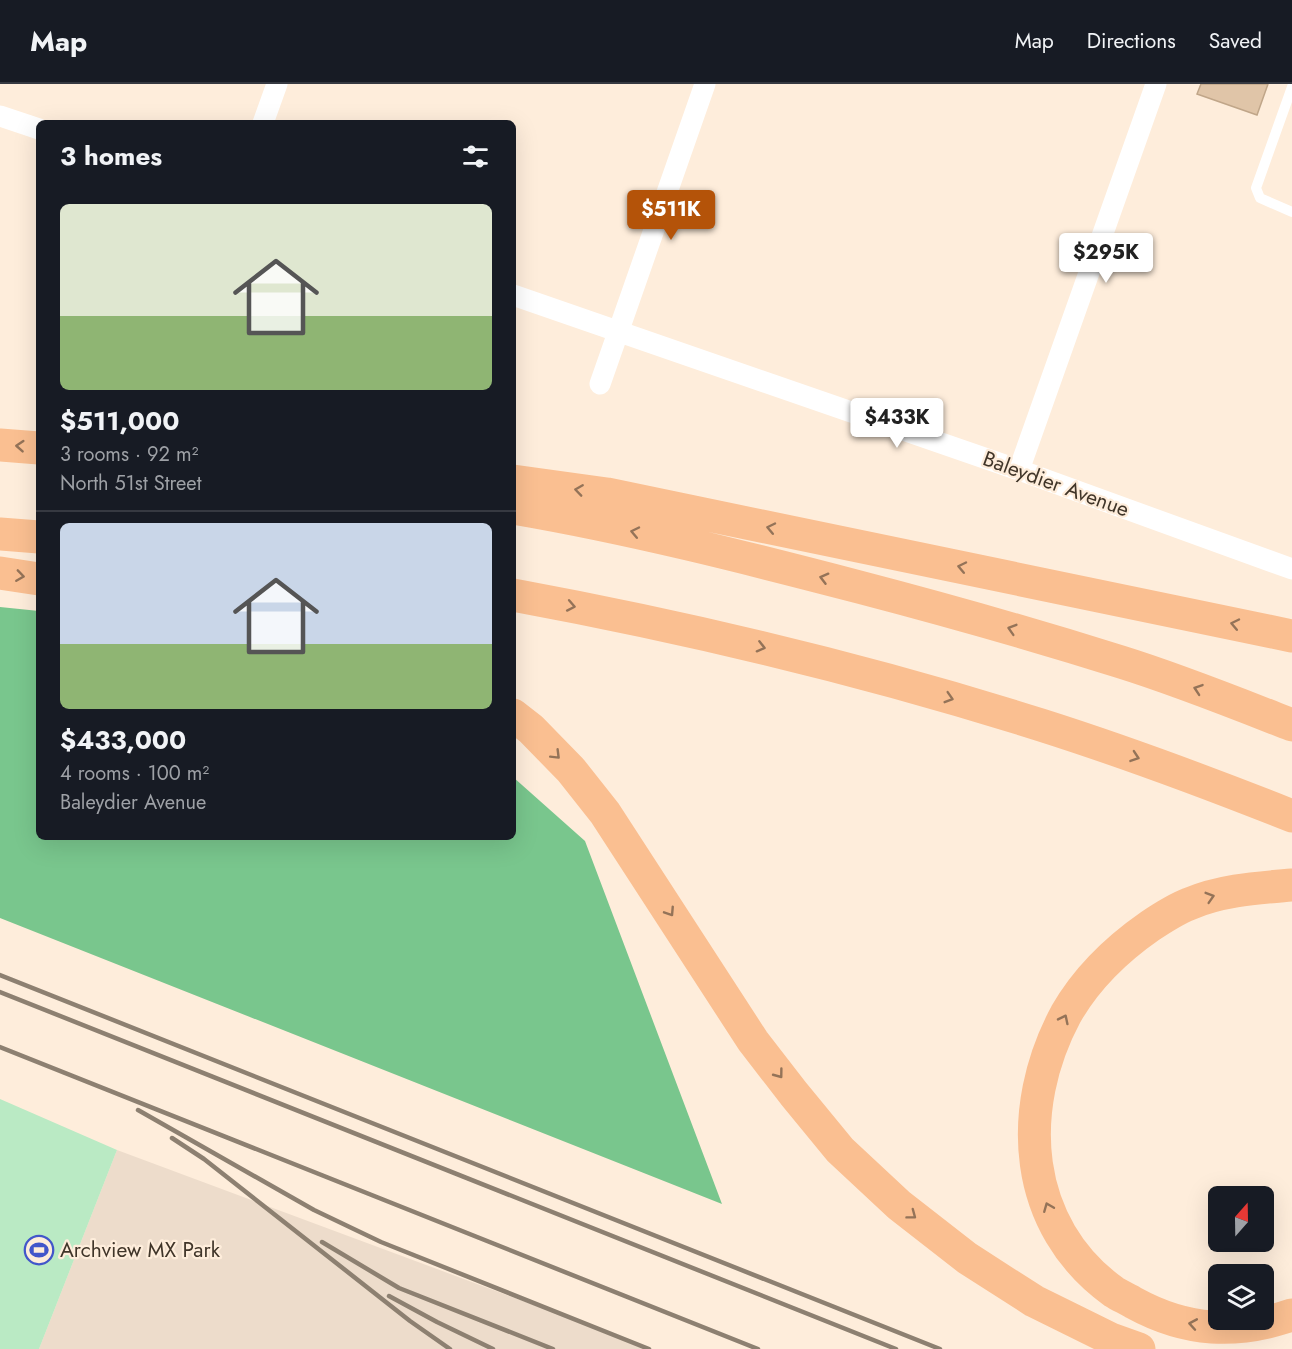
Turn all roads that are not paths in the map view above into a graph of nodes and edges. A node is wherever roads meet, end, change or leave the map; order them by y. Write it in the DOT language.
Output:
graph roads {
  1 [pos="277,84"];
  2 [pos="705,84"];
  3 [pos="1156,84"];
  4 [pos="1292,87"];
  5 [pos="0,116"];
  6 [pos="264,120"];
  7 [pos="36,128"];
  8 [pos="1292,212"];
  9 [pos="516,296"];
  10 [pos="618,332"];
  11 [pos="600,384"];
  12 [pos="0,445"];
  13 [pos="36,448"];
  14 [pos="1019,470"];
  15 [pos="516,481"];
  16 [pos="516,509"];
  17 [pos="0,534"];
  18 [pos="36,537"];
  19 [pos="1292,569"];
  20 [pos="0,573"];
  21 [pos="36,579"];
  22 [pos="516,596"];
  23 [pos="1292,636"];
  24 [pos="1228,700"];
  25 [pos="1292,712"];
  26 [pos="516,717"];
  27 [pos="1292,725"];
  28 [pos="1292,816"];
  29 [pos="1292,885"];
  30 [pos="1292,1315"];
  31 [pos="1139,1349"];
  1 -- 6 [label="street"];
  2 -- 10 [label="street"];
  3 -- 14 [label="street"];
  4 -- 8 [label="lane"];
  5 -- 7 [label="street"];
  9 -- 10 [label="street, Baleydier Avenue"];
  10 -- 11 [label="street"];
  10 -- 14 [label="street, Baleydier Avenue"];
  13 -- 12 [label="highway, one-way"];
  14 -- 19 [label="street, Baleydier Avenue"];
  23 -- 15 [label="highway, one-way"];
  24 -- 16 [label="highway, one-way"];
  17 -- 18 [label="highway"];
  20 -- 21 [label="highway, one-way"];
  22 -- 28 [label="highway, one-way"];
  24 -- 25 [label="highway"];
  24 -- 27 [label="highway"];
  26 -- 31 [label="highway, one-way"];
  30 -- 29 [label="highway, one-way"];
}
